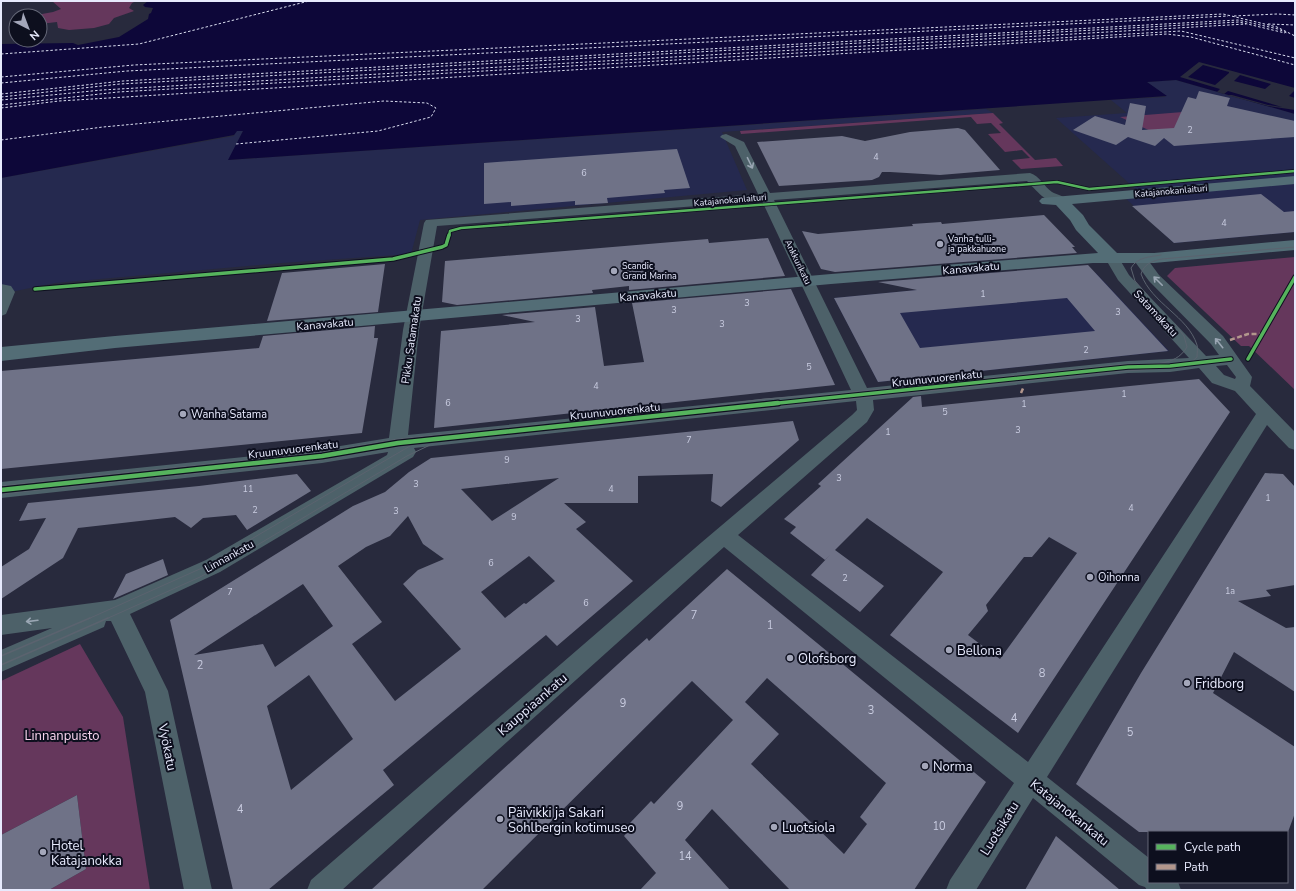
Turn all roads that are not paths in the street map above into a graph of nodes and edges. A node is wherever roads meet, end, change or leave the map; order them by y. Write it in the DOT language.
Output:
graph roads {
  1 [pos="726,137"];
  2 [pos="1295,180"];
  3 [pos="766,197"];
  4 [pos="1052,199"];
  5 [pos="431,223"];
  6 [pos="1295,245"];
  7 [pos="1112,258"];
  8 [pos="1140,259"];
  9 [pos="807,281"];
  10 [pos="4,290"];
  11 [pos="1,311"];
  12 [pos="413,316"];
  13 [pos="1,354"];
  14 [pos="1231,359"];
  15 [pos="1202,362"];
  16 [pos="1241,387"];
  17 [pos="862,394"];
  18 [pos="1266,413"];
  19 [pos="439,438"];
  20 [pos="1295,443"];
  21 [pos="397,450"];
  22 [pos="1,490"];
  23 [pos="724,535"];
  24 [pos="117,610"];
  25 [pos="1,625"];
  26 [pos="1,661"];
  27 [pos="1030,780"];
  28 [pos="1148,874"];
  29 [pos="1158,883"];
  30 [pos="198,890"];
  31 [pos="321,890"];
  32 [pos="960,890"];
  33 [pos="1167,890"];
  1 -- 3 [label="street, Ankkurikatu, one-way"];
  2 -- 4 [label="main road, Katajanokanlaituri"];
  3 -- 4 [label="street, Katajanokanlaituri"];
  3 -- 5 [label="street, Katajanokanlaituri"];
  3 -- 9 [label="street, Ankkurikatu"];
  4 -- 7 [label="main road, Satamakatu"];
  5 -- 12 [label="street, Pikku Satamakatu"];
  6 -- 8 [label="main road, Kanavakatu"];
  7 -- 8 [label="main road, Kanavakatu"];
  7 -- 9 [label="main road, Kanavakatu"];
  7 -- 15 [label="street, Satamakatu"];
  14 -- 8 [label="street, Satamakatu, one-way"];
  9 -- 12 [label="main road, Kanavakatu"];
  9 -- 17 [label="street, Ankkurikatu"];
  10 -- 11 [label="street"];
  12 -- 13 [label="main road, Kanavakatu"];
  12 -- 21 [label="street, Pikku Satamakatu"];
  14 -- 15 [label="street, Kruunuvuorenkatu"];
  14 -- 16 [label="street, Satamakatu"];
  15 -- 16 [label="street, Satamakatu"];
  15 -- 17 [label="street, Kruunuvuorenkatu"];
  16 -- 18 [label="street, Satamakatu"];
  17 -- 19 [label="street, Kruunuvuorenkatu"];
  17 -- 23 [label="street, Kauppiaankatu"];
  18 -- 20 [label="street, Satamakatu"];
  18 -- 27 [label="street, Luotsikatu"];
  19 -- 21 [label="street, Linnankatu"];
  21 -- 22 [label="street, Kruunuvuorenkatu"];
  21 -- 24 [label="street, Linnankatu"];
  23 -- 27 [label="street, Katajanokankatu"];
  23 -- 31 [label="street, Kauppiaankatu"];
  24 -- 25 [label="street, Linnankatu, one-way"];
  24 -- 26 [label="street"];
  24 -- 30 [label="street, Vyökatu"];
  27 -- 28 [label="street, Katajanokankatu"];
  27 -- 32 [label="street, Luotsikatu"];
  29 -- 33 [label="street"];
}
